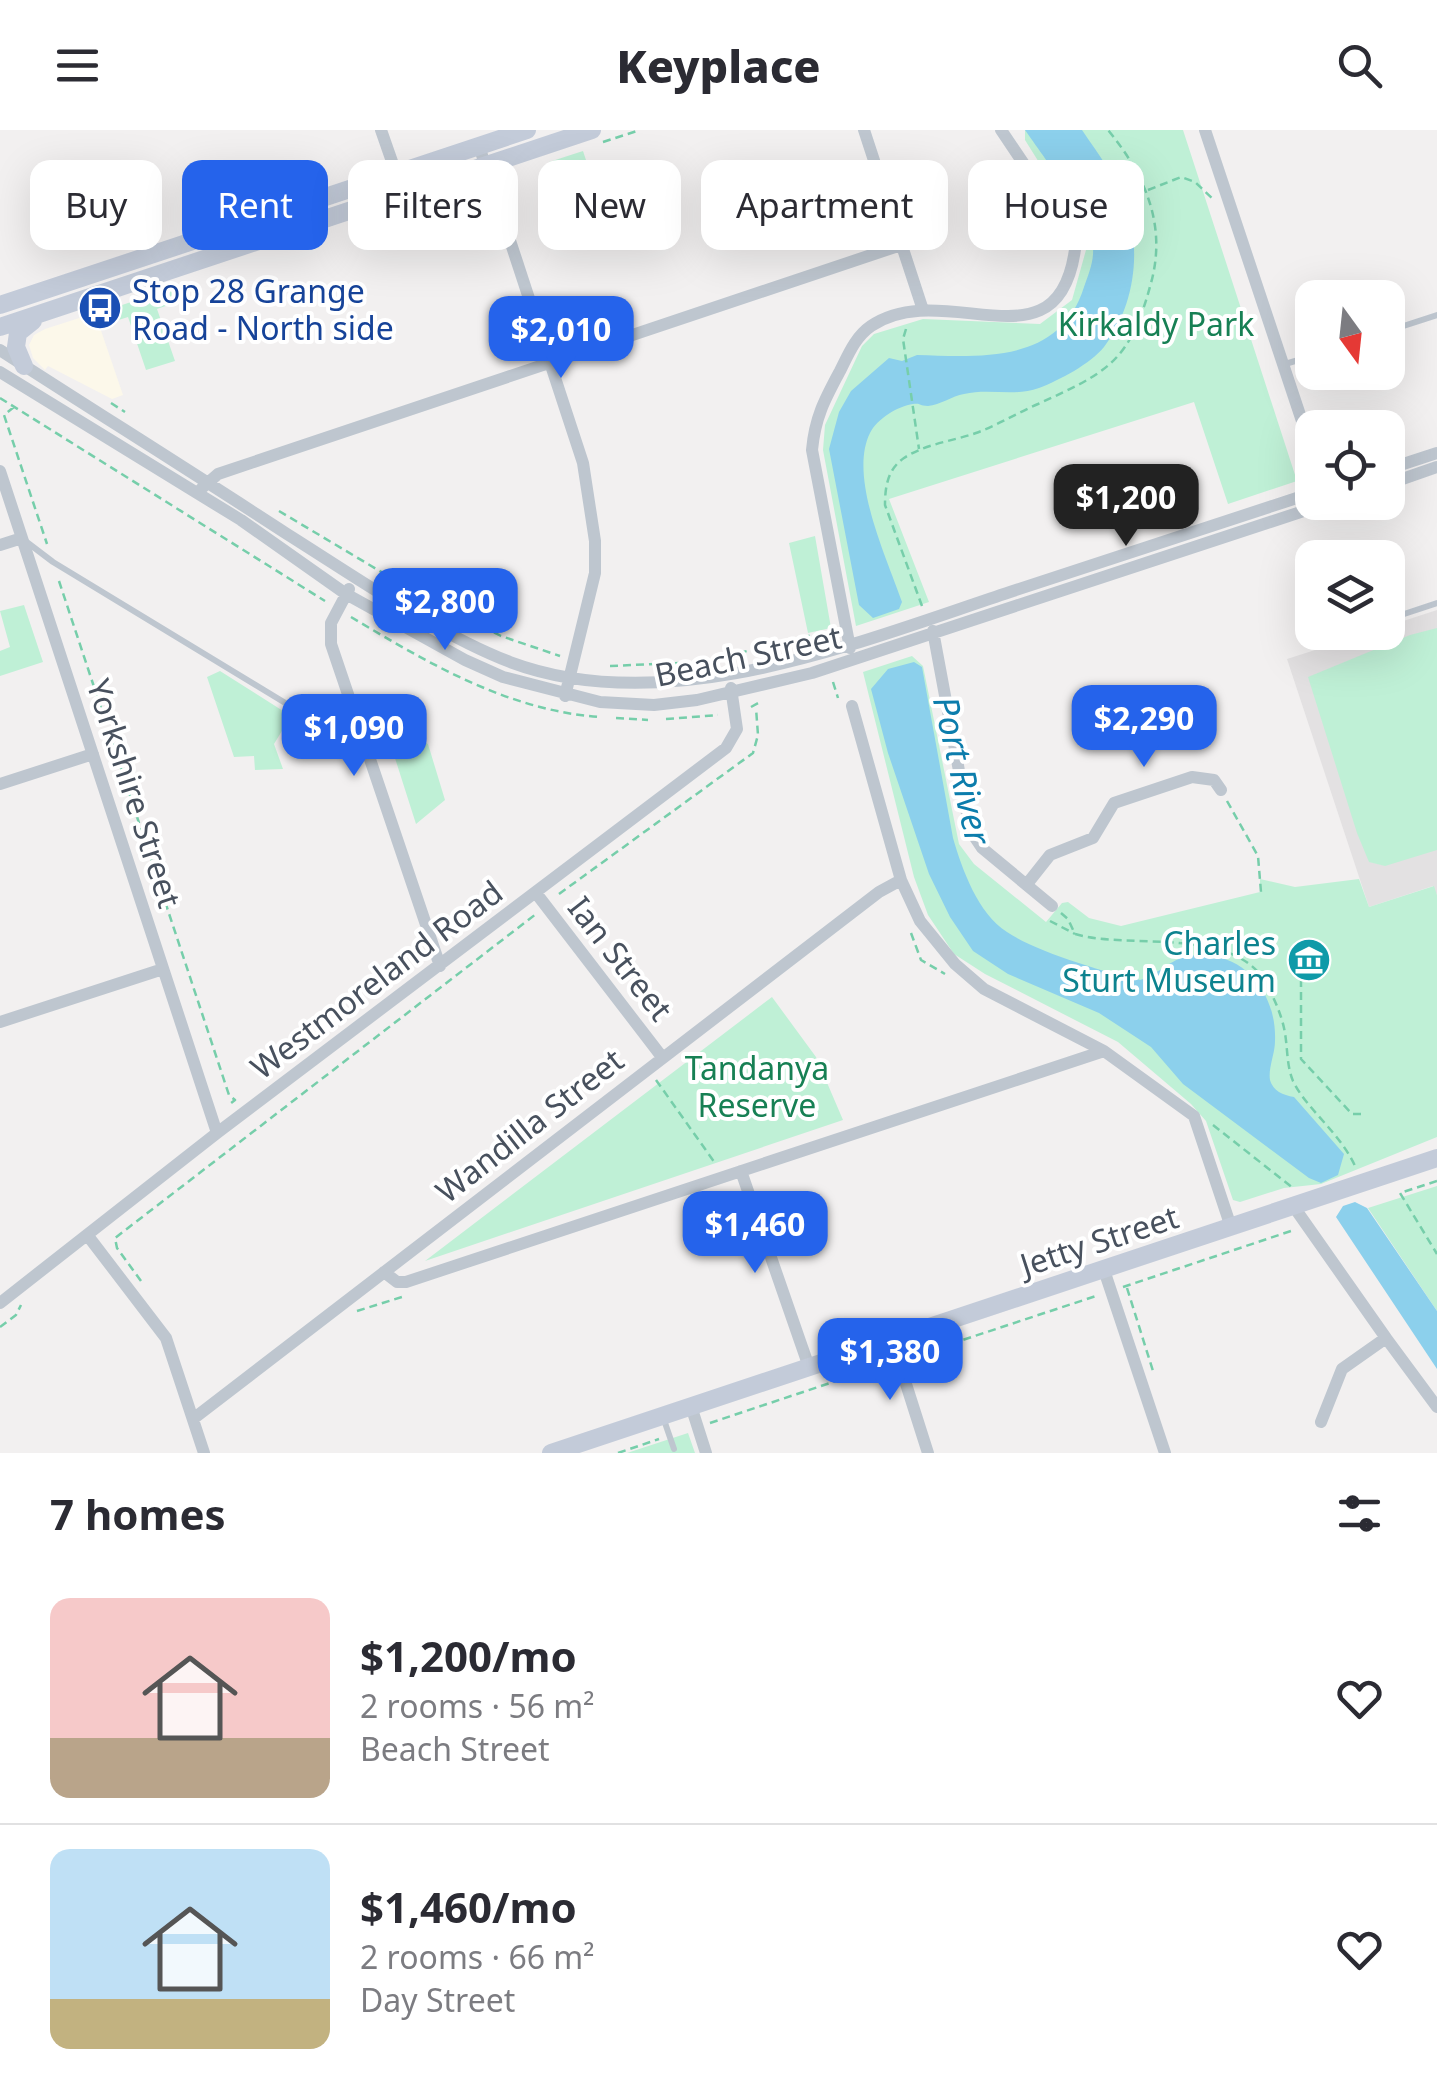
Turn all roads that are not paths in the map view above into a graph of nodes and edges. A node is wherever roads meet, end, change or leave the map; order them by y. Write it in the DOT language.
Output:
graph roads {
  1 [pos="381,130"];
  2 [pos="528,130"];
  3 [pos="592,130"];
  4 [pos="864,130"];
  5 [pos="1205,130"];
  6 [pos="1009,133"];
  7 [pos="479,146"];
  8 [pos="391,160"];
  9 [pos="438,160"];
  10 [pos="483,160"];
  11 [pos="503,160"];
  12 [pos="874,160"];
  13 [pos="348,190"];
  14 [pos="348,212"];
  15 [pos="513,250"];
  16 [pos="886,250"];
  17 [pos="902,250"];
  18 [pos="0,305"];
  19 [pos="916,312"];
  20 [pos="41,314"];
  21 [pos="1437,315"];
  22 [pos="1405,325"];
  23 [pos="0,328"];
  24 [pos="0,350"];
  25 [pos="1295,361"];
  26 [pos="550,362"];
  27 [pos="1284,365"];
  28 [pos="24,366"];
  29 [pos="0,372"];
  30 [pos="1299,410"];
  31 [pos="1437,453"];
  32 [pos="1405,463"];
  33 [pos="1437,467"];
  34 [pos="0,470"];
  35 [pos="1405,478"];
  36 [pos="202,488"];
  37 [pos="1295,499"];
  38 [pos="1295,515"];
  39 [pos="22,538"];
  40 [pos="0,545"];
  41 [pos="356,578"];
  42 [pos="346,594"];
  43 [pos="1437,603"];
  44 [pos="1405,614"];
  45 [pos="930,618"];
  46 [pos="934,635"];
  47 [pos="848,643"];
  48 [pos="853,662"];
  49 [pos="728,675"];
  50 [pos="569,676"];
  51 [pos="732,693"];
  52 [pos="564,696"];
  53 [pos="852,706"];
  54 [pos="367,752"];
  55 [pos="93,754"];
  56 [pos="0,784"];
  57 [pos="1221,790"];
  58 [pos="901,880"];
  59 [pos="1027,884"];
  60 [pos="536,893"];
  61 [pos="1052,906"];
  62 [pos="440,966"];
  63 [pos="163,969"];
  64 [pos="0,1022"];
  65 [pos="1104,1052"];
  66 [pos="662,1057"];
  67 [pos="217,1133"];
  68 [pos="1437,1158"];
  69 [pos="741,1171"];
  70 [pos="1294,1198"];
  71 [pos="1231,1227"];
  72 [pos="92,1242"];
  73 [pos="1104,1270"];
  74 [pos="384,1272"];
  75 [pos="0,1302"];
  76 [pos="1386,1338"];
  77 [pos="892,1340"];
  78 [pos="808,1368"];
  79 [pos="691,1406"];
  80 [pos="1437,1407"];
  81 [pos="663,1416"];
  82 [pos="193,1418"];
  83 [pos="1321,1422"];
  84 [pos="674,1449"];
  85 [pos="204,1453"];
  86 [pos="551,1453"];
  87 [pos="706,1453"];
  88 [pos="928,1453"];
  89 [pos="1165,1453"];
  1 -- 8 [label="street"];
  2 -- 7 [label="main road"];
  3 -- 11 [label="main road"];
  4 -- 12 [label="street"];
  5 -- 27 [label="street"];
  6 -- 19 [label="street"];
  7 -- 9 [label="main road"];
  7 -- 10 [label="street"];
  13 -- 18 [label="main road"];
  14 -- 20 [label="main road"];
  15 -- 26 [label="street"];
  16 -- 26 [label="street"];
  17 -- 19 [label="street"];
  19 -- 47 [label="street"];
  20 -- 23 [label="main road"];
  20 -- 28 [label="main road"];
  21 -- 22 [label="lane"];
  24 -- 28 [label="street, Beach Street"];
  25 -- 27 [label="lane"];
  26 -- 36 [label="street"];
  26 -- 50 [label="street"];
  27 -- 30 [label="street"];
  28 -- 36 [label="street, Beach Street"];
  29 -- 36 [label="street, Beach Street"];
  31 -- 32 [label="street"];
  33 -- 35 [label="street"];
  34 -- 39 [label="street, Yorkshire Street"];
  36 -- 41 [label="street, Beach Street"];
  36 -- 42 [label="street, Beach Street"];
  37 -- 45 [label="street, Beach Street"];
  38 -- 46 [label="street, Beach Street"];
  39 -- 40 [label="street"];
  39 -- 54 [label="lane"];
  39 -- 55 [label="street, Yorkshire Street"];
  41 -- 42 [label="street"];
  41 -- 50 [label="street, Beach Street"];
  42 -- 52 [label="street, Beach Street"];
  42 -- 54 [label="street"];
  43 -- 44 [label="lane"];
  45 -- 46 [label="street"];
  45 -- 47 [label="street, Beach Street"];
  46 -- 48 [label="street, Beach Street"];
  46 -- 59 [label="street"];
  47 -- 48 [label="street"];
  47 -- 49 [label="street, Beach Street"];
  48 -- 51 [label="street, Beach Street"];
  49 -- 50 [label="street, Beach Street"];
  49 -- 51 [label="street, Westmoreland Road"];
  50 -- 52 [label="street"];
  51 -- 52 [label="street, Beach Street"];
  51 -- 60 [label="street, Westmoreland Road"];
  53 -- 58 [label="street"];
  54 -- 62 [label="street"];
  55 -- 56 [label="street"];
  55 -- 63 [label="street, Yorkshire Street"];
  57 -- 59 [label="street"];
  58 -- 65 [label="street"];
  58 -- 66 [label="street, Wandilla Street"];
  59 -- 61 [label="street"];
  60 -- 62 [label="street, Westmoreland Road"];
  60 -- 66 [label="street, Ian Street"];
  62 -- 67 [label="street, Westmoreland Road"];
  63 -- 64 [label="street"];
  63 -- 67 [label="street, Yorkshire Street"];
  65 -- 69 [label="street"];
  65 -- 71 [label="street"];
  66 -- 74 [label="street, Wandilla Street"];
  67 -- 72 [label="street, Westmoreland Road"];
  68 -- 70 [label="main road, Jetty Street"];
  69 -- 74 [label="street"];
  69 -- 78 [label="street"];
  70 -- 71 [label="main road, Jetty Street"];
  70 -- 76 [label="street"];
  71 -- 73 [label="main road, Jetty Street"];
  72 -- 75 [label="street, Westmoreland Road"];
  72 -- 82 [label="street"];
  73 -- 77 [label="main road, Jetty Street"];
  73 -- 89 [label="street"];
  74 -- 82 [label="street, Wandilla Street"];
  76 -- 80 [label="street"];
  76 -- 83 [label="street"];
  77 -- 78 [label="main road, Jetty Street"];
  77 -- 88 [label="street"];
  78 -- 79 [label="main road, Jetty Street"];
  79 -- 81 [label="main road, Jetty Street"];
  79 -- 87 [label="street"];
  81 -- 84 [label="lane"];
  81 -- 86 [label="main road, Jetty Street"];
  82 -- 85 [label="street"];
}
